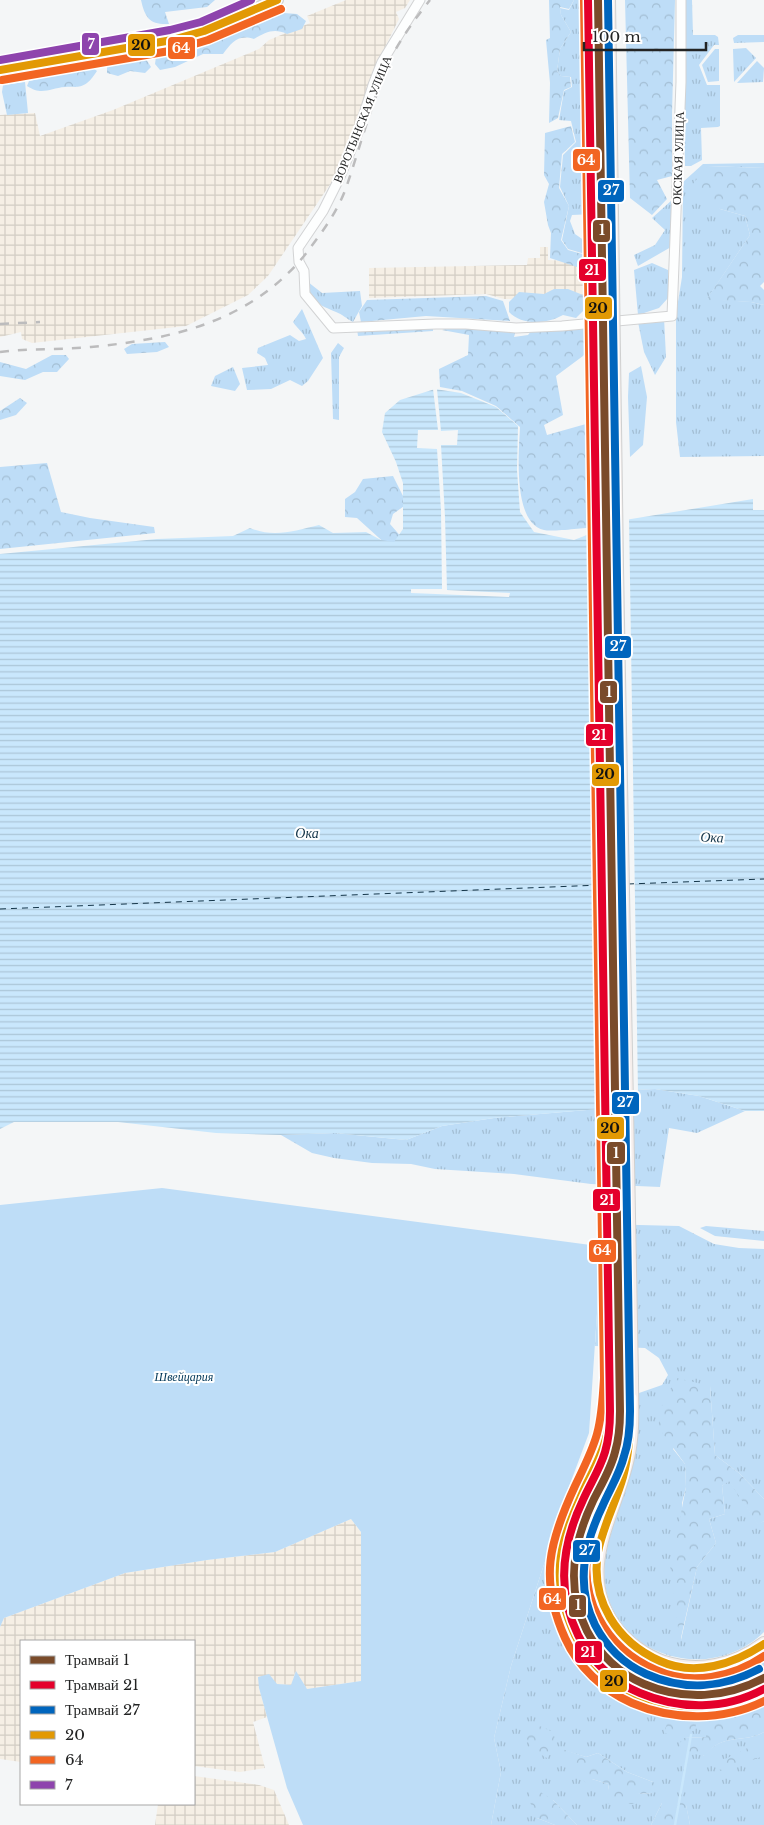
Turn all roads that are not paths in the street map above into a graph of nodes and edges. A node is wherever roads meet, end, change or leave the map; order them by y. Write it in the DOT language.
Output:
graph roads {
  1 [pos="277,0"];
  2 [pos="420,0"];
  3 [pos="594,0"];
  4 [pos="608,0"];
  5 [pos="681,0"];
  6 [pos="0,70"];
  7 [pos="672,316"];
  8 [pos="764,1644"];
  9 [pos="764,1690"];
  1 -- 6 [label="street"];
  2 -- 7 [label="street, ВОРОТЫНСКАЯ УЛИЦА"];
  3 -- 9 [label="main road, bridge"];
  4 -- 8 [label="main road, bridge"];
  5 -- 7 [label="street, ОКСКАЯ УЛИЦА"];
}
